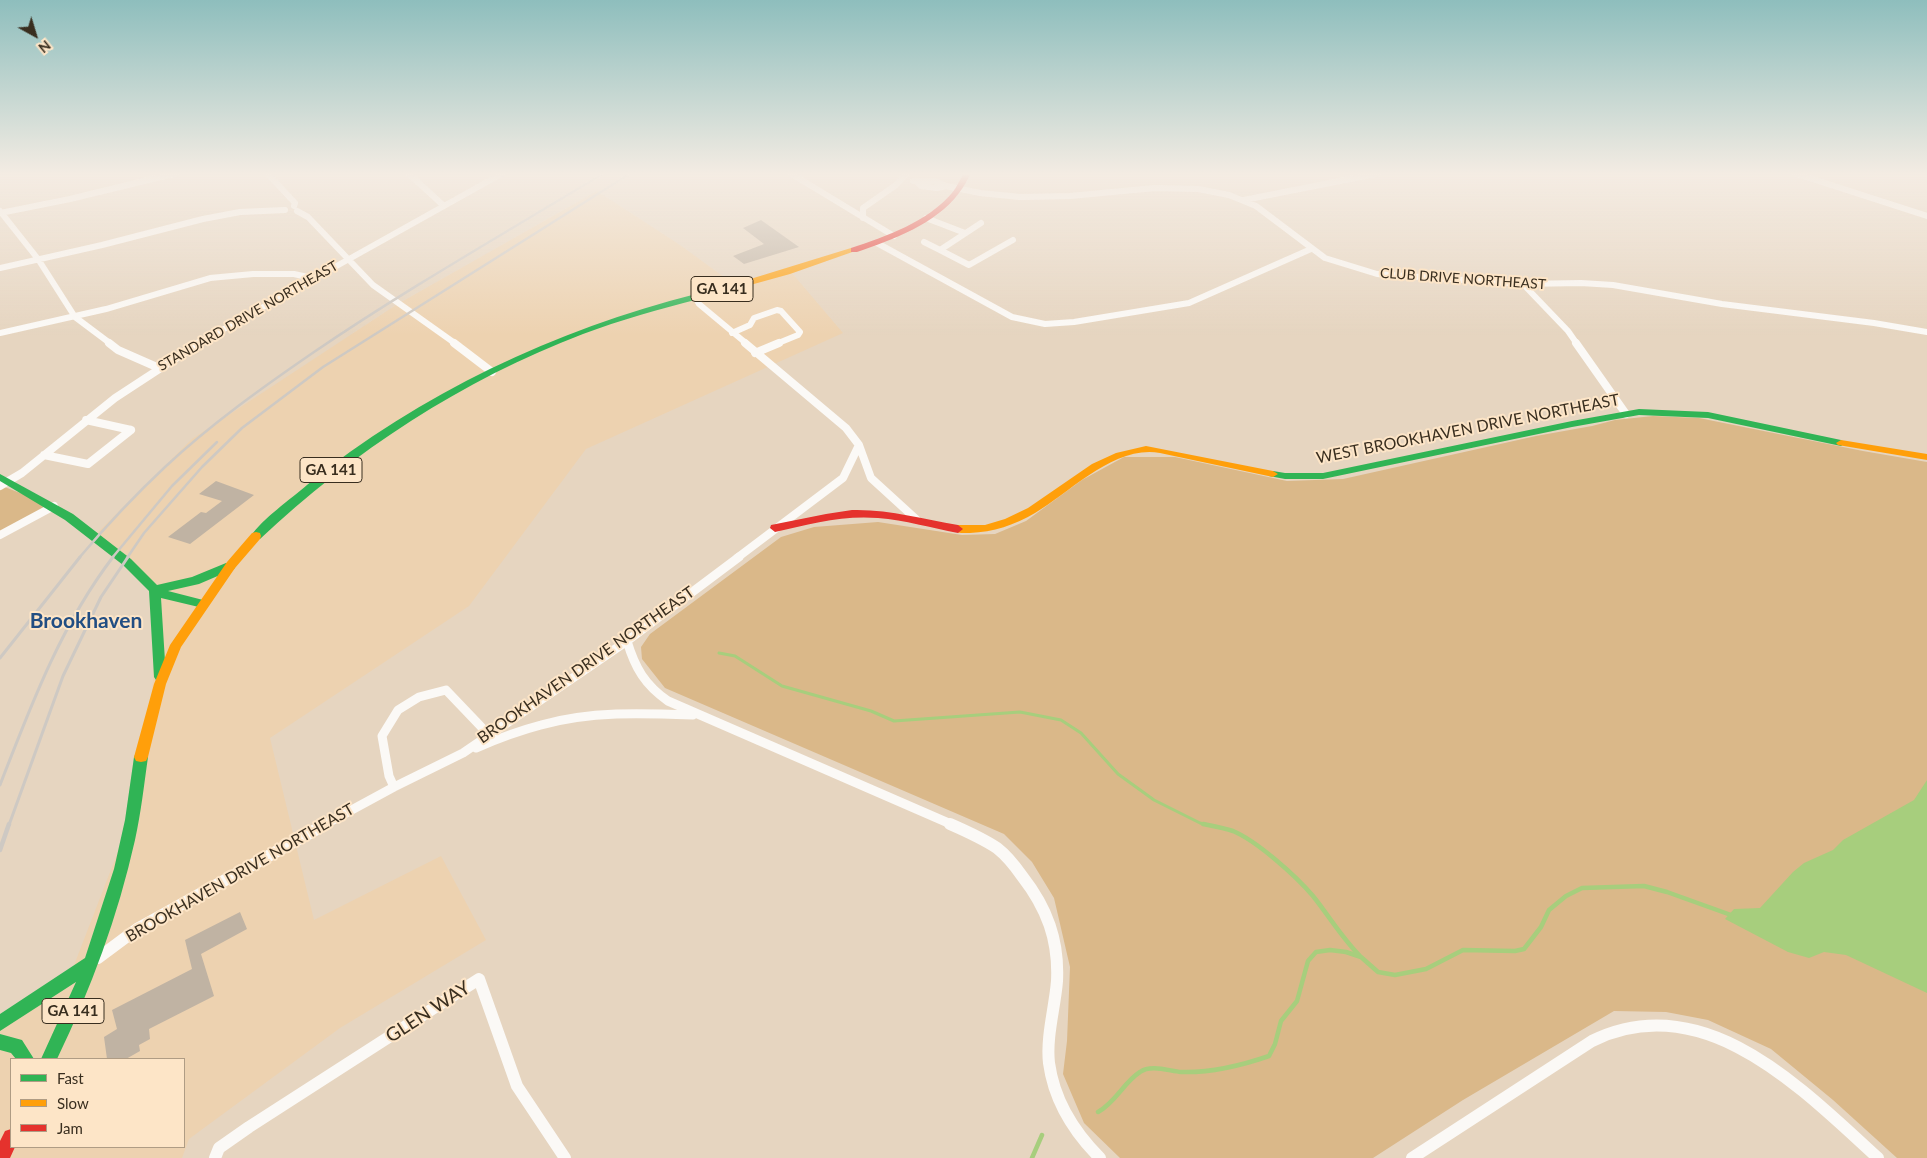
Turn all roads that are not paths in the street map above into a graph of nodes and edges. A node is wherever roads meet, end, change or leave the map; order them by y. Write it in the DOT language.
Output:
graph roads {
  1 [pos="12,227"];
  2 [pos="172,227"];
  3 [pos="317,227"];
  4 [pos="406,227"];
  5 [pos="879,227"];
  6 [pos="910,227"];
  7 [pos="948,227"];
  8 [pos="975,227"];
  9 [pos="1285,227"];
  10 [pos="965,233"];
  11 [pos="894,236"];
  12 [pos="1013,240"];
  13 [pos="924,242"];
  14 [pos="877,243"];
  15 [pos="1311,249"];
  16 [pos="940,250"];
  17 [pos="38,259"];
  18 [pos="347,260"];
  19 [pos="336,265"];
  20 [pos="0,268"];
  21 [pos="318,269"];
  22 [pos="294,274"];
  23 [pos="310,275"];
  24 [pos="1523,284"];
  25 [pos="695,297"];
  26 [pos="75,317"];
  27 [pos="1927,332"];
  28 [pos="0,333"];
  29 [pos="732,333"];
  30 [pos="756,354"];
  31 [pos="159,368"];
  32 [pos="492,372"];
  33 [pos="1626,414"];
  34 [pos="86,420"];
  35 [pos="859,445"];
  36 [pos="44,455"];
  37 [pos="1927,458"];
  38 [pos="2,482"];
  39 [pos="54,506"];
  40 [pos="918,520"];
  41 [pos="775,528"];
  42 [pos="0,535"];
  43 [pos="231,565"];
  44 [pos="155,590"];
  45 [pos="203,604"];
  46 [pos="627,640"];
  47 [pos="160,684"];
  48 [pos="698,715"];
  49 [pos="489,735"];
  50 [pos="463,753"];
  51 [pos="394,787"];
  52 [pos="94,962"];
  53 [pos="0,1023"];
  54 [pos="0,1042"];
  55 [pos="25,1058"];
  56 [pos="49,1058"];
  57 [pos="10,1139"];
  58 [pos="1,1158"];
  59 [pos="215,1158"];
  60 [pos="564,1158"];
  61 [pos="1100,1158"];
  62 [pos="1412,1158"];
  63 [pos="1878,1158"];
  1 -- 17 [label="street"];
  2 -- 17 [label="street"];
  3 -- 18 [label="street"];
  4 -- 18 [label="street, STANDARD DRIVE NORTHEAST"];
  5 -- 11 [label="street"];
  6 -- 11 [label="main road, GA 141"];
  7 -- 10 [label="street"];
  8 -- 10 [label="street"];
  9 -- 15 [label="street, CLUB DRIVE NORTHEAST"];
  10 -- 16 [label="street"];
  11 -- 14 [label="main road, GA 141"];
  12 -- 16 [label="street"];
  13 -- 16 [label="street"];
  14 -- 15 [label="street"];
  14 -- 25 [label="main road, GA 141"];
  15 -- 24 [label="street, CLUB DRIVE NORTHEAST"];
  17 -- 20 [label="street"];
  17 -- 26 [label="street"];
  18 -- 19 [label="street, STANDARD DRIVE NORTHEAST"];
  18 -- 32 [label="street"];
  19 -- 21 [label="street"];
  19 -- 23 [label="street, STANDARD DRIVE NORTHEAST"];
  22 -- 23 [label="street"];
  22 -- 26 [label="street"];
  23 -- 31 [label="street, STANDARD DRIVE NORTHEAST"];
  24 -- 27 [label="street, CLUB DRIVE NORTHEAST"];
  24 -- 33 [label="street"];
  25 -- 29 [label="street"];
  25 -- 32 [label="main road, GA 141"];
  26 -- 28 [label="street"];
  26 -- 31 [label="street"];
  29 -- 30 [label="street"];
  29 -- 30 [label="street"];
  30 -- 35 [label="street"];
  31 -- 34 [label="street, STANDARD DRIVE NORTHEAST"];
  32 -- 43 [label="main road, GA 141"];
  33 -- 37 [label="main road, WEST BROOKHAVEN DRIVE NORTHEAST"];
  33 -- 40 [label="main road, WEST BROOKHAVEN DRIVE NORTHEAST"];
  34 -- 36 [label="street, STANDARD DRIVE NORTHEAST"];
  34 -- 36 [label="street"];
  35 -- 40 [label="street"];
  35 -- 41 [label="street, BROOKHAVEN DRIVE NORTHEAST"];
  36 -- 38 [label="street, STANDARD DRIVE NORTHEAST"];
  38 -- 39 [label="main road"];
  39 -- 42 [label="street"];
  39 -- 44 [label="main road"];
  40 -- 41 [label="main road, WEST BROOKHAVEN DRIVE NORTHEAST"];
  41 -- 46 [label="street, BROOKHAVEN DRIVE NORTHEAST"];
  43 -- 44 [label="main road"];
  43 -- 45 [label="main road, GA 141"];
  44 -- 45 [label="main road"];
  44 -- 47 [label="main road"];
  45 -- 47 [label="main road, GA 141"];
  46 -- 48 [label="street"];
  46 -- 49 [label="street, BROOKHAVEN DRIVE NORTHEAST"];
  47 -- 52 [label="main road, GA 141"];
  48 -- 50 [label="street"];
  48 -- 61 [label="street"];
  49 -- 50 [label="street, BROOKHAVEN DRIVE NORTHEAST"];
  49 -- 51 [label="street"];
  50 -- 51 [label="street, BROOKHAVEN DRIVE NORTHEAST"];
  51 -- 52 [label="street, BROOKHAVEN DRIVE NORTHEAST"];
  52 -- 53 [label="main road"];
  52 -- 56 [label="main road, GA 141"];
  54 -- 55 [label="main road"];
  57 -- 58 [label="main road"];
  59 -- 60 [label="street, GLEN WAY"];
  62 -- 63 [label="street"];
}
